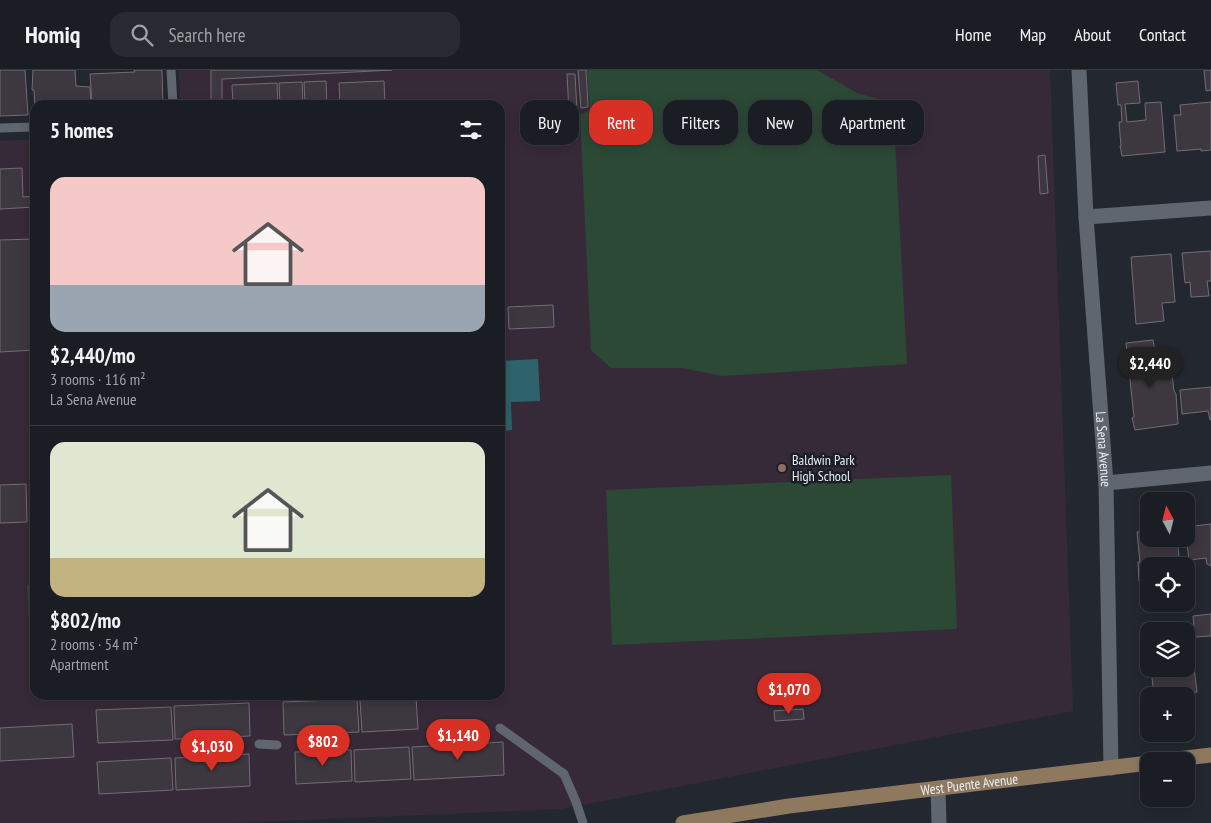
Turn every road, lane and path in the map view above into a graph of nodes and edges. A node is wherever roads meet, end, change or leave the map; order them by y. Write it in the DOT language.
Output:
graph roads {
  1 [pos="171,70"];
  2 [pos="1080,70"];
  3 [pos="173,100"];
  4 [pos="30,126"];
  5 [pos="0,128"];
  6 [pos="1211,208"];
  7 [pos="1086,217"];
  8 [pos="1211,473"];
  9 [pos="1106,483"];
  10 [pos="500,728"];
  11 [pos="258,744"];
  12 [pos="276,745"];
  13 [pos="1211,755"];
  14 [pos="1195,757"];
  15 [pos="1140,764"];
  16 [pos="1111,768"];
  17 [pos="938,788"];
  18 [pos="583,823"];
  19 [pos="683,823"];
  20 [pos="940,823"];
  1 -- 3 [label="lane"];
  2 -- 7 [label="street, La Sena Avenue"];
  4 -- 5 [label="lane"];
  6 -- 7 [label="street"];
  7 -- 9 [label="street, La Sena Avenue"];
  8 -- 9 [label="street"];
  9 -- 16 [label="street, La Sena Avenue"];
  10 -- 18 [label="lane"];
  11 -- 12 [label="lane"];
  13 -- 14 [label="main road"];
  15 -- 16 [label="main road, West Puente Avenue"];
  16 -- 17 [label="main road, West Puente Avenue"];
  17 -- 19 [label="main road, West Puente Avenue"];
  17 -- 20 [label="street"];
}
